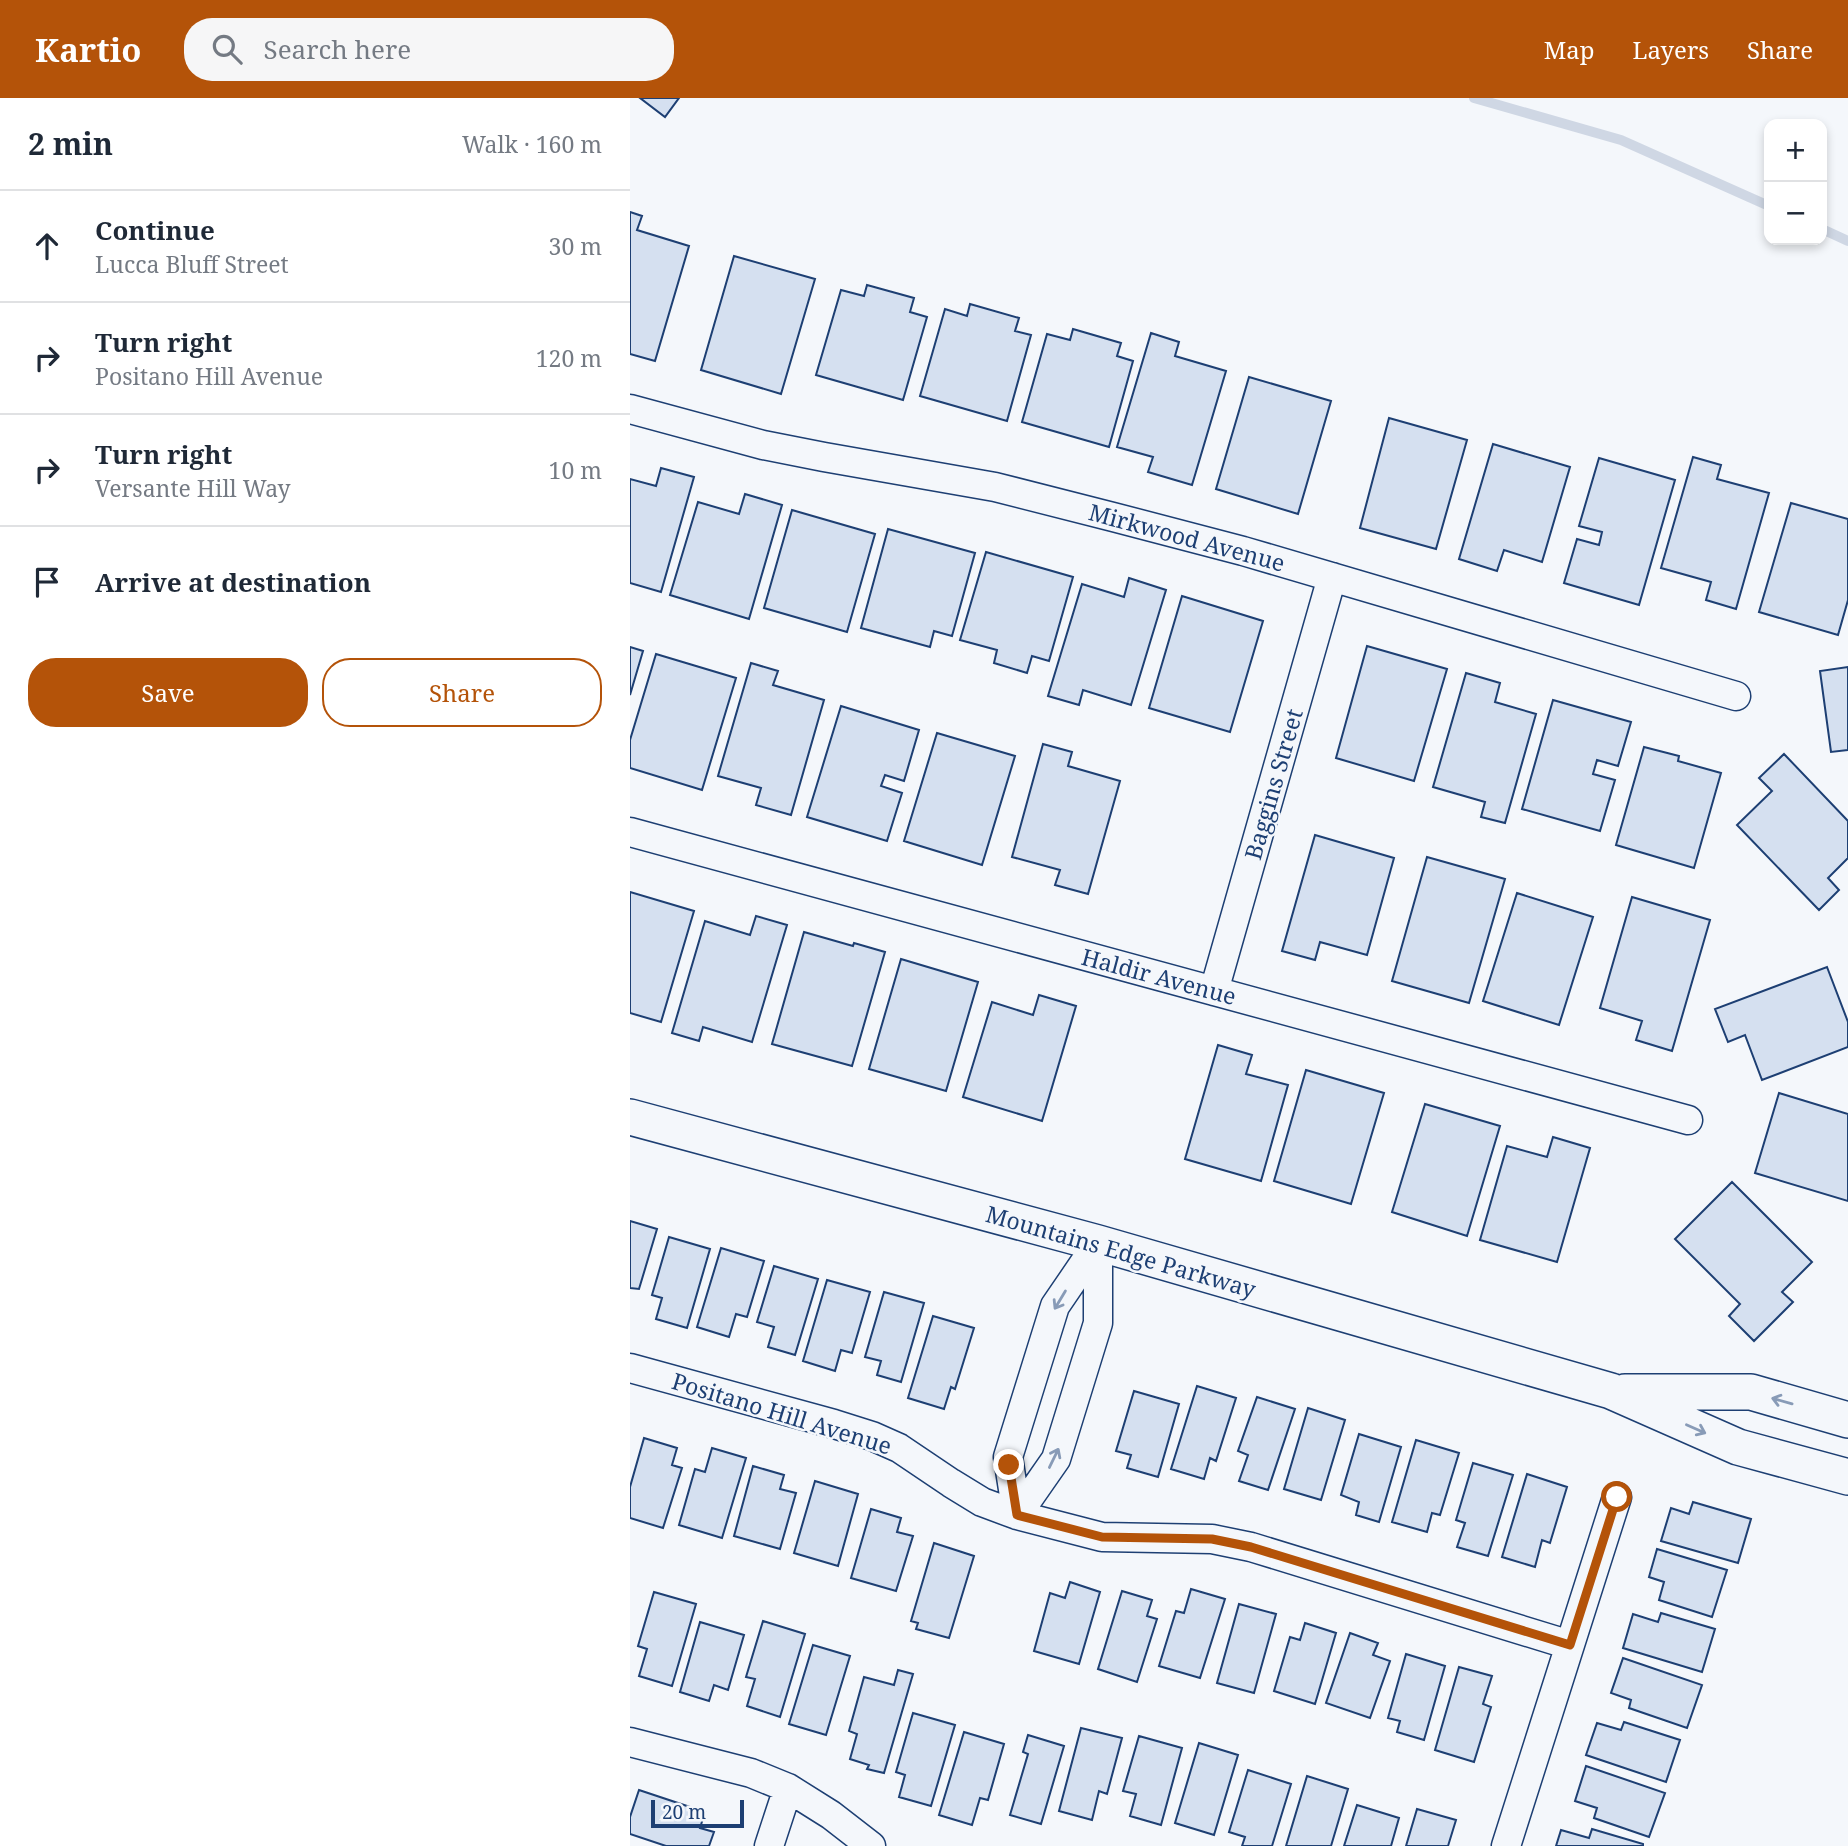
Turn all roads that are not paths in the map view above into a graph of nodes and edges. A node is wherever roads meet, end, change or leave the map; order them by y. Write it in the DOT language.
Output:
graph roads {
  1 [pos="630,409"];
  2 [pos="1332,577"];
  3 [pos="1736,696"];
  4 [pos="630,832"];
  5 [pos="1214,991"];
  6 [pos="630,1116"];
  7 [pos="1688,1120"];
  8 [pos="1098,1243"];
  9 [pos="630,1368"];
  10 [pos="1611,1391"];
  11 [pos="1848,1420"];
  12 [pos="1848,1478"];
  13 [pos="1617,1497"];
  14 [pos="1017,1515"];
  15 [pos="1570,1645"];
  16 [pos="630,1742"];
  17 [pos="788,1788"];
  18 [pos="769,1846"];
  19 [pos="871,1846"];
  20 [pos="1506,1846"];
  1 -- 2 [label="street, Mirkwood Avenue"];
  2 -- 3 [label="street, Mirkwood Avenue"];
  2 -- 5 [label="street, Baggins Street"];
  4 -- 5 [label="street, Haldir Avenue"];
  5 -- 7 [label="street, Haldir Avenue"];
  6 -- 8 [label="street, Mountains Edge Parkway"];
  8 -- 10 [label="street, Mountains Edge Parkway"];
  14 -- 8 [label="street, one-way"];
  8 -- 14 [label="street, one-way"];
  9 -- 14 [label="street, Positano Hill Avenue"];
  11 -- 10 [label="street, Mountains Edge Parkway, one-way"];
  10 -- 12 [label="street, Mountains Edge Parkway, one-way"];
  13 -- 15 [label="street"];
  14 -- 15 [label="street, Positano Hill Avenue"];
  15 -- 20 [label="street"];
  16 -- 17 [label="street"];
  17 -- 18 [label="street"];
  17 -- 19 [label="street"];
}
